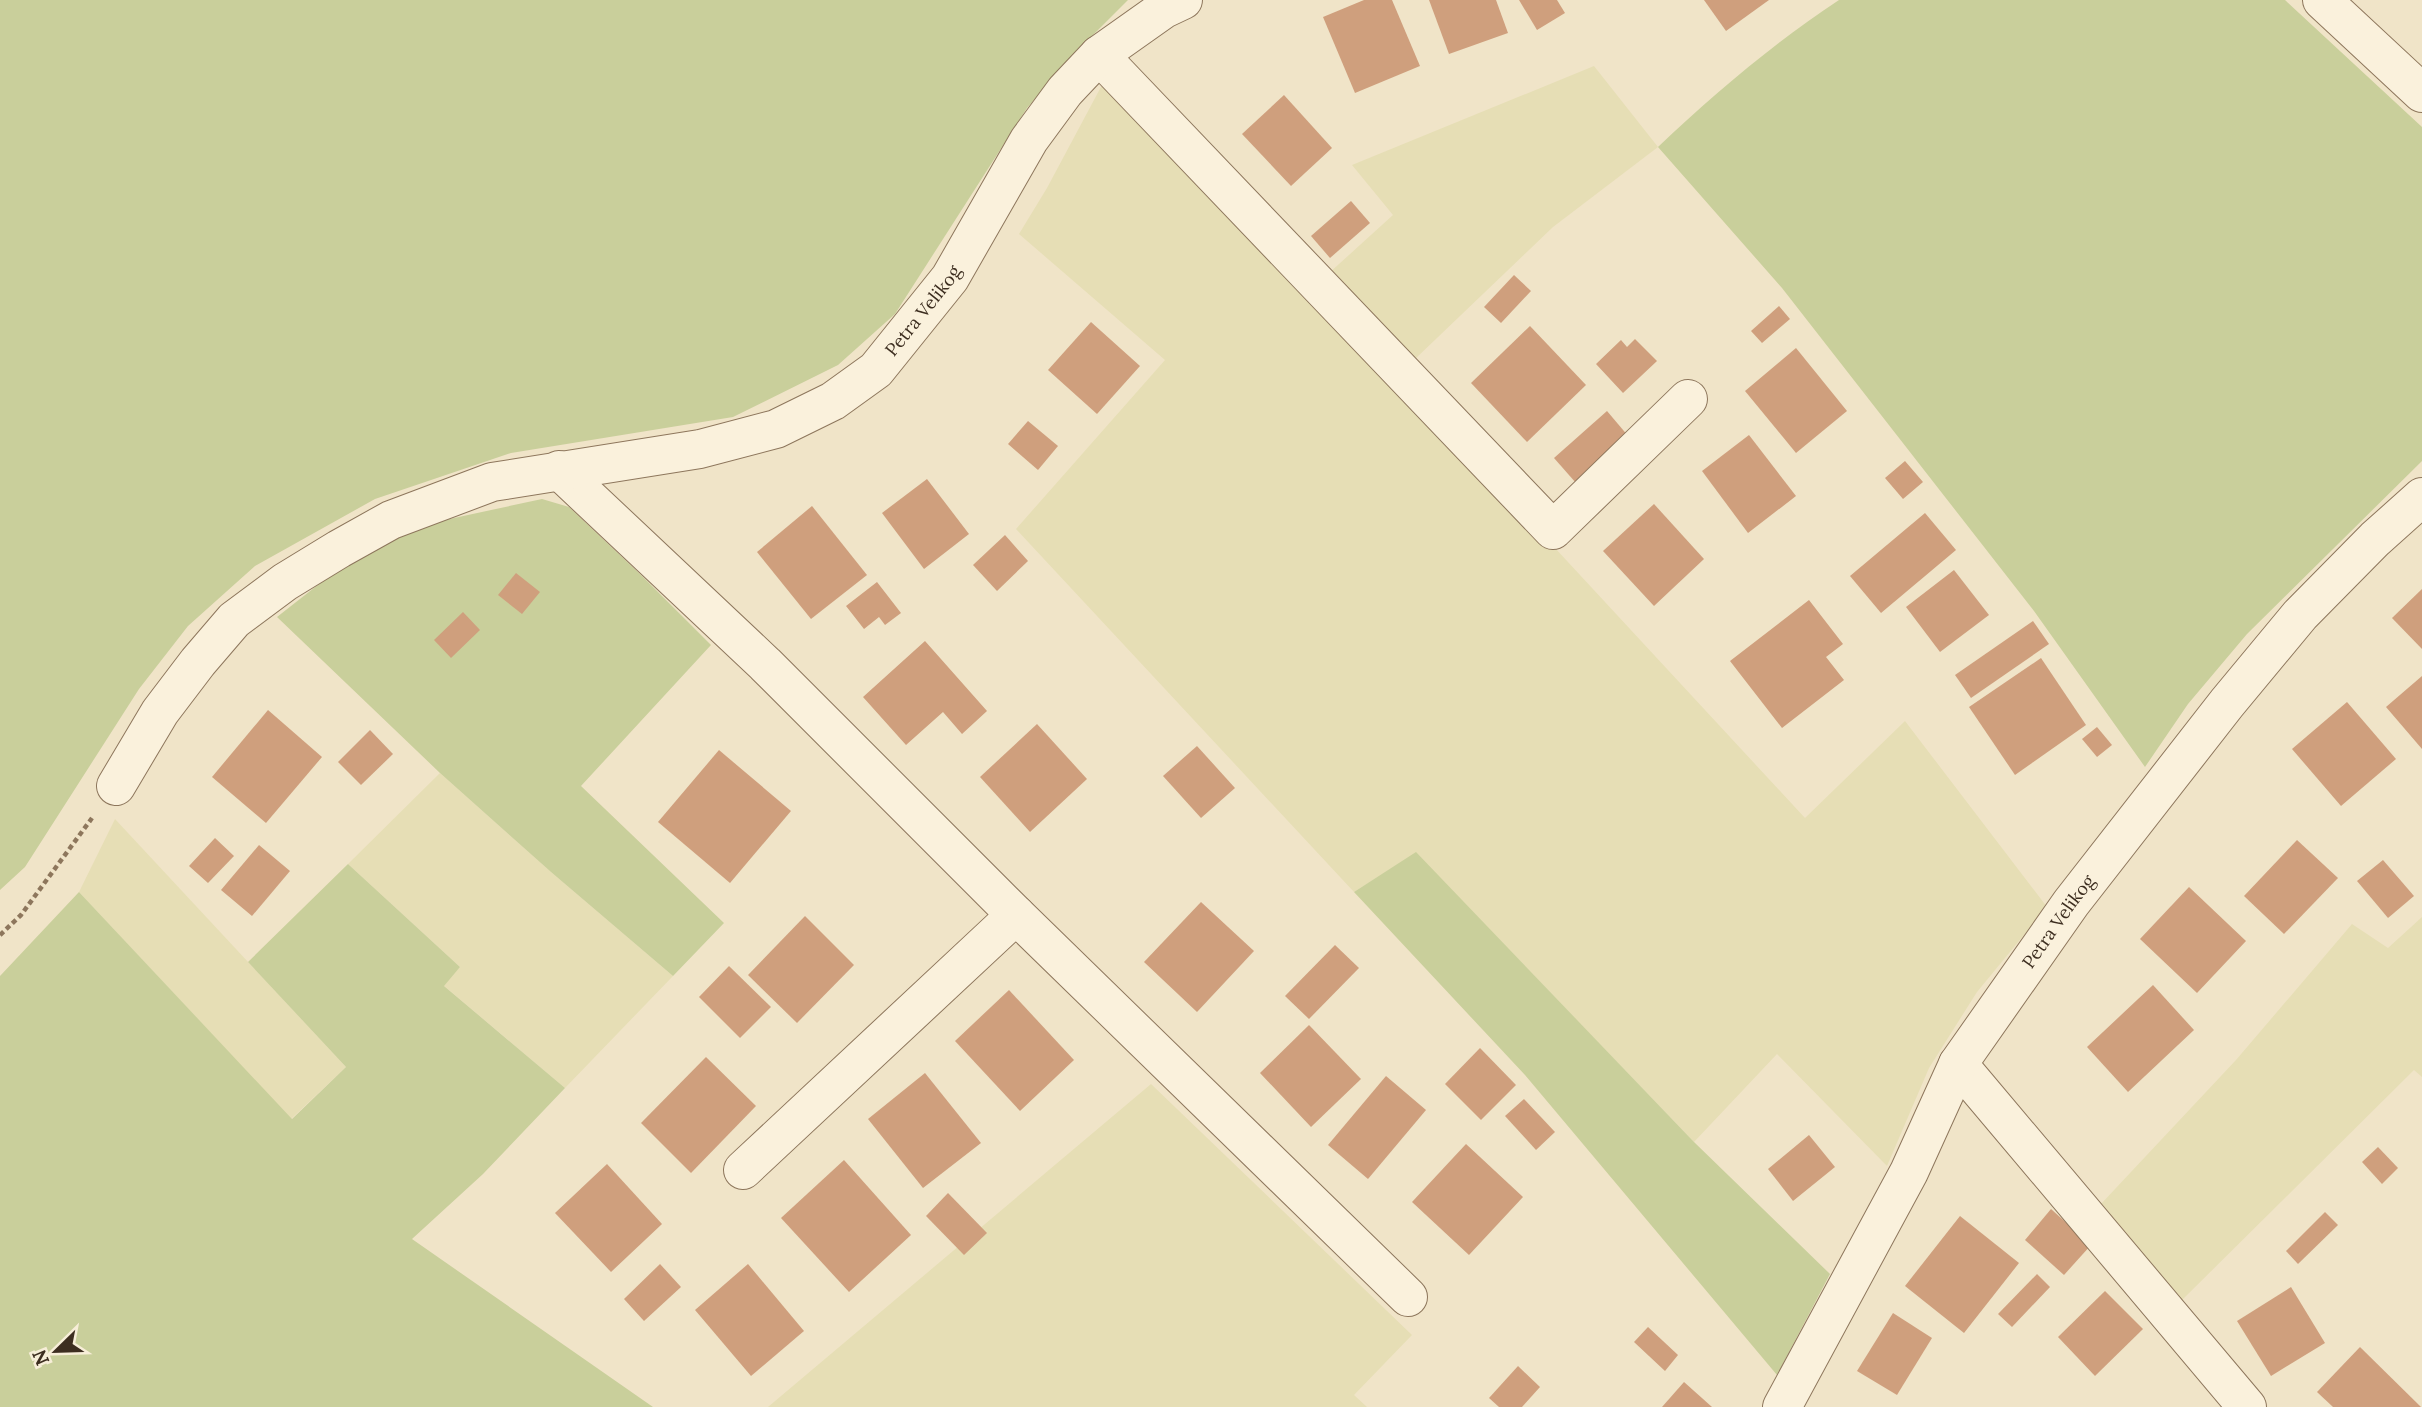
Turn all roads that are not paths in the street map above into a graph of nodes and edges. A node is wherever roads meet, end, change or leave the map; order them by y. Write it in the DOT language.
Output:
graph roads {
  1 [pos="1183,0"];
  2 [pos="2322,0"];
  3 [pos="1099,55"];
  4 [pos="2422,93"];
  5 [pos="1688,398"];
  6 [pos="559,470"];
  7 [pos="2422,498"];
  8 [pos="116,786"];
  9 [pos="1016,915"];
  10 [pos="1958,1064"];
  11 [pos="743,1170"];
  12 [pos="1408,1297"];
  13 [pos="1782,1407"];
  14 [pos="2246,1407"];
  1 -- 3 [label="street, Petra Velikog"];
  2 -- 4 [label="street"];
  3 -- 5 [label="street"];
  3 -- 6 [label="street, Petra Velikog"];
  6 -- 8 [label="street, Petra Velikog"];
  6 -- 9 [label="street"];
  7 -- 10 [label="street, Petra Velikog"];
  9 -- 11 [label="street"];
  9 -- 12 [label="street"];
  10 -- 13 [label="street, Petra Velikog"];
  10 -- 14 [label="street"];
}
